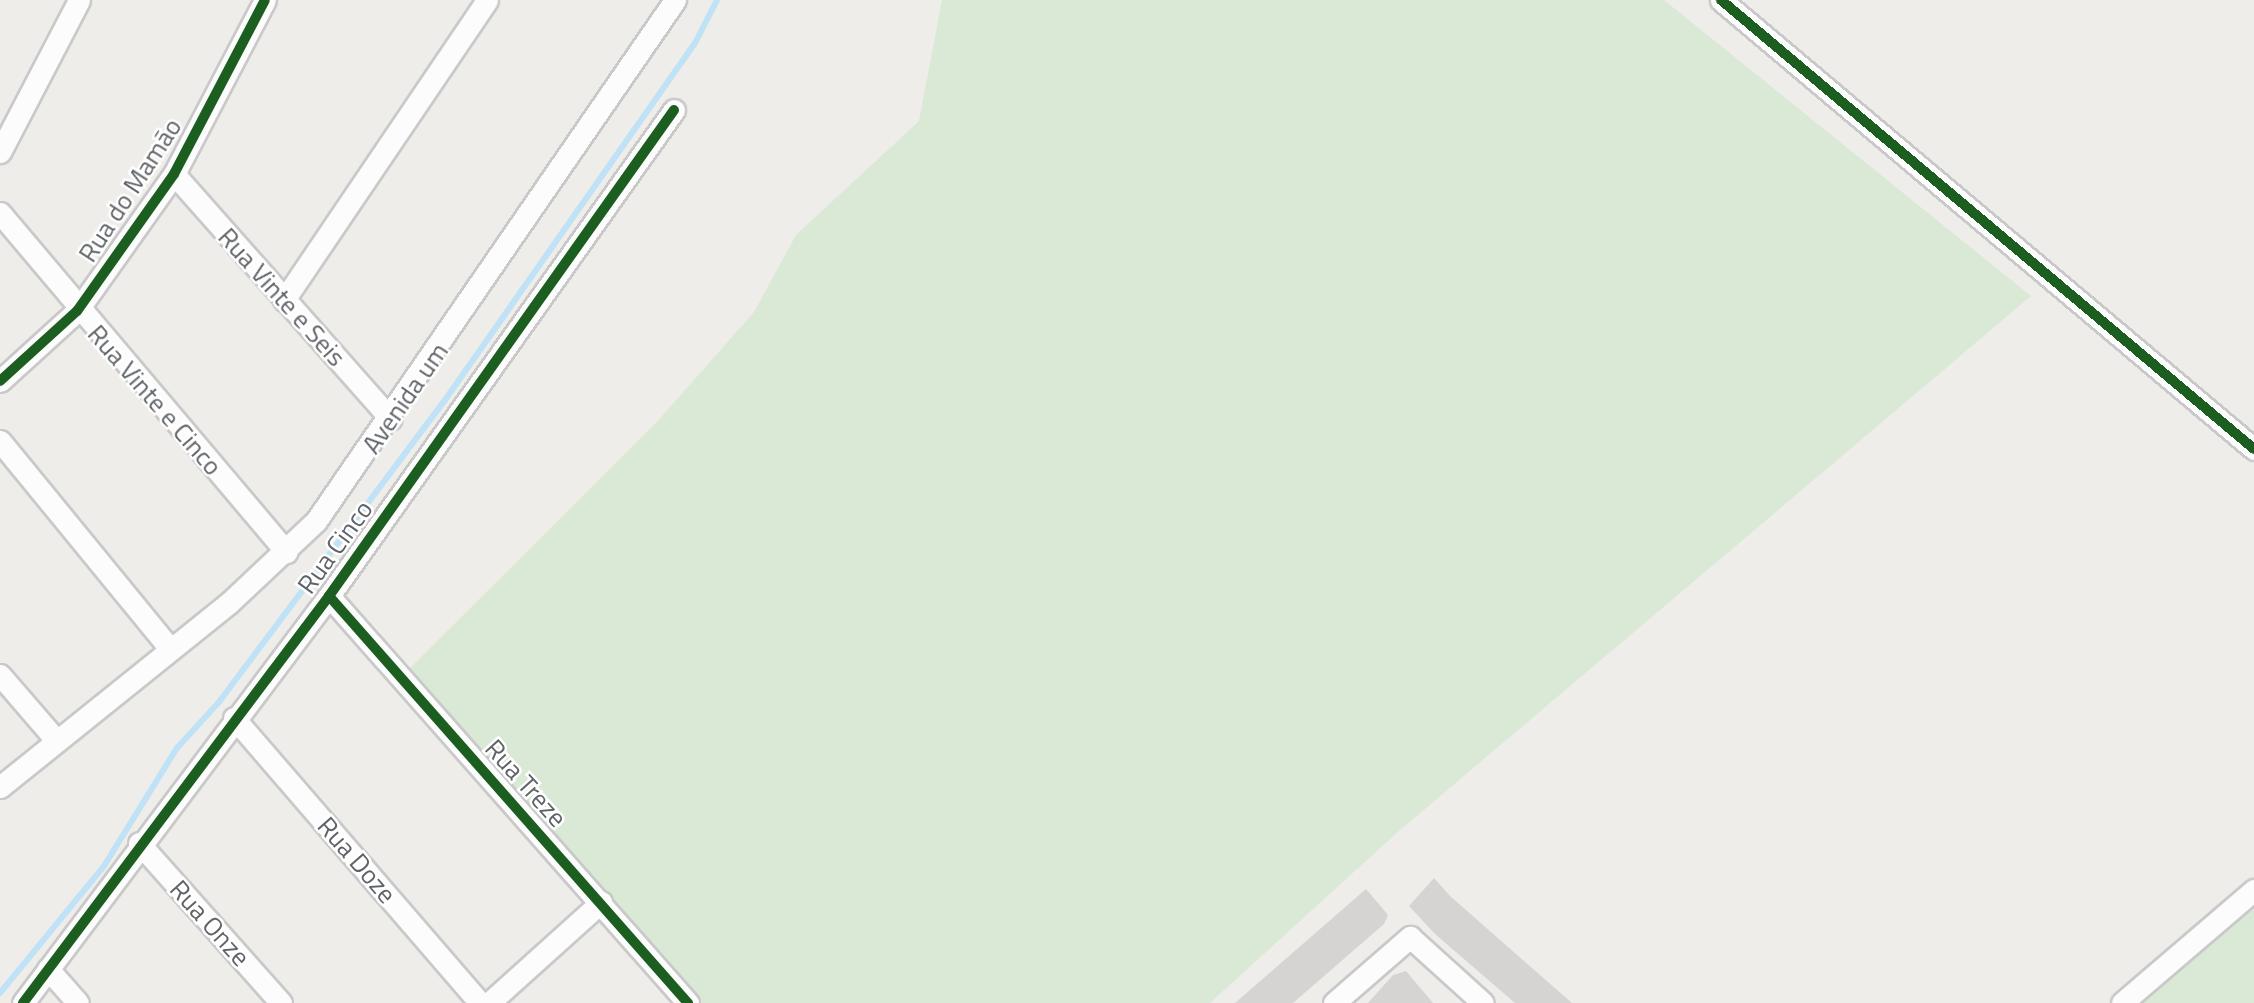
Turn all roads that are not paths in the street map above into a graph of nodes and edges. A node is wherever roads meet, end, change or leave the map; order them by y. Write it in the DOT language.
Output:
graph roads {
  1 [pos="79,0"];
  2 [pos="265,0"];
  3 [pos="487,0"];
  4 [pos="676,0"];
  5 [pos="1721,0"];
  6 [pos="674,110"];
  7 [pos="0,152"];
  8 [pos="173,174"];
  9 [pos="0,213"];
  10 [pos="284,300"];
  11 [pos="77,311"];
  12 [pos="0,381"];
  13 [pos="391,419"];
  14 [pos="0,441"];
  15 [pos="2254,449"];
  16 [pos="286,552"];
  17 [pos="329,596"];
  18 [pos="170,649"];
  19 [pos="0,675"];
  20 [pos="234,718"];
  21 [pos="57,741"];
  22 [pos="0,787"];
  23 [pos="139,843"];
  24 [pos="2254,890"];
  25 [pos="601,902"];
  26 [pos="48,970"];
  27 [pos="23,1003"];
  28 [pos="78,1003"];
  29 [pos="281,1003"];
  30 [pos="480,1003"];
  31 [pos="489,1003"];
  32 [pos="688,1003"];
  33 [pos="1334,1003"];
  34 [pos="1483,1003"];
  35 [pos="2122,1003"];
  1 -- 7 [label="street"];
  2 -- 8 [label="street, Rua do Mamão"];
  3 -- 10 [label="street"];
  4 -- 13 [label="street, Avenida um"];
  5 -- 15 [label="street"];
  6 -- 17 [label="street, Rua Cinco"];
  8 -- 10 [label="street, Rua Vinte e Seis"];
  8 -- 11 [label="street, Rua do Mamão"];
  9 -- 11 [label="street, Rua Vinte e Cinco"];
  10 -- 13 [label="street, Rua Vinte e Seis"];
  11 -- 12 [label="street, Rua do Mamão"];
  11 -- 16 [label="street, Rua Vinte e Cinco"];
  13 -- 16 [label="street, Avenida um"];
  14 -- 18 [label="street"];
  16 -- 18 [label="street, Avenida um"];
  17 -- 20 [label="street, Rua Cinco"];
  17 -- 25 [label="street, Rua Treze"];
  18 -- 21 [label="street, Avenida um"];
  19 -- 21 [label="street"];
  20 -- 23 [label="street, Rua Cinco"];
  20 -- 30 [label="street, Rua Doze"];
  21 -- 22 [label="street, Avenida um"];
  23 -- 26 [label="street, Rua Cinco"];
  23 -- 29 [label="street, Rua Onze"];
  24 -- 35 [label="street"];
  25 -- 31 [label="street"];
  25 -- 32 [label="street, Rua Treze"];
  26 -- 27 [label="street, Rua Cinco"];
  26 -- 28 [label="street"];
  33 -- 34 [label="street"];
}
